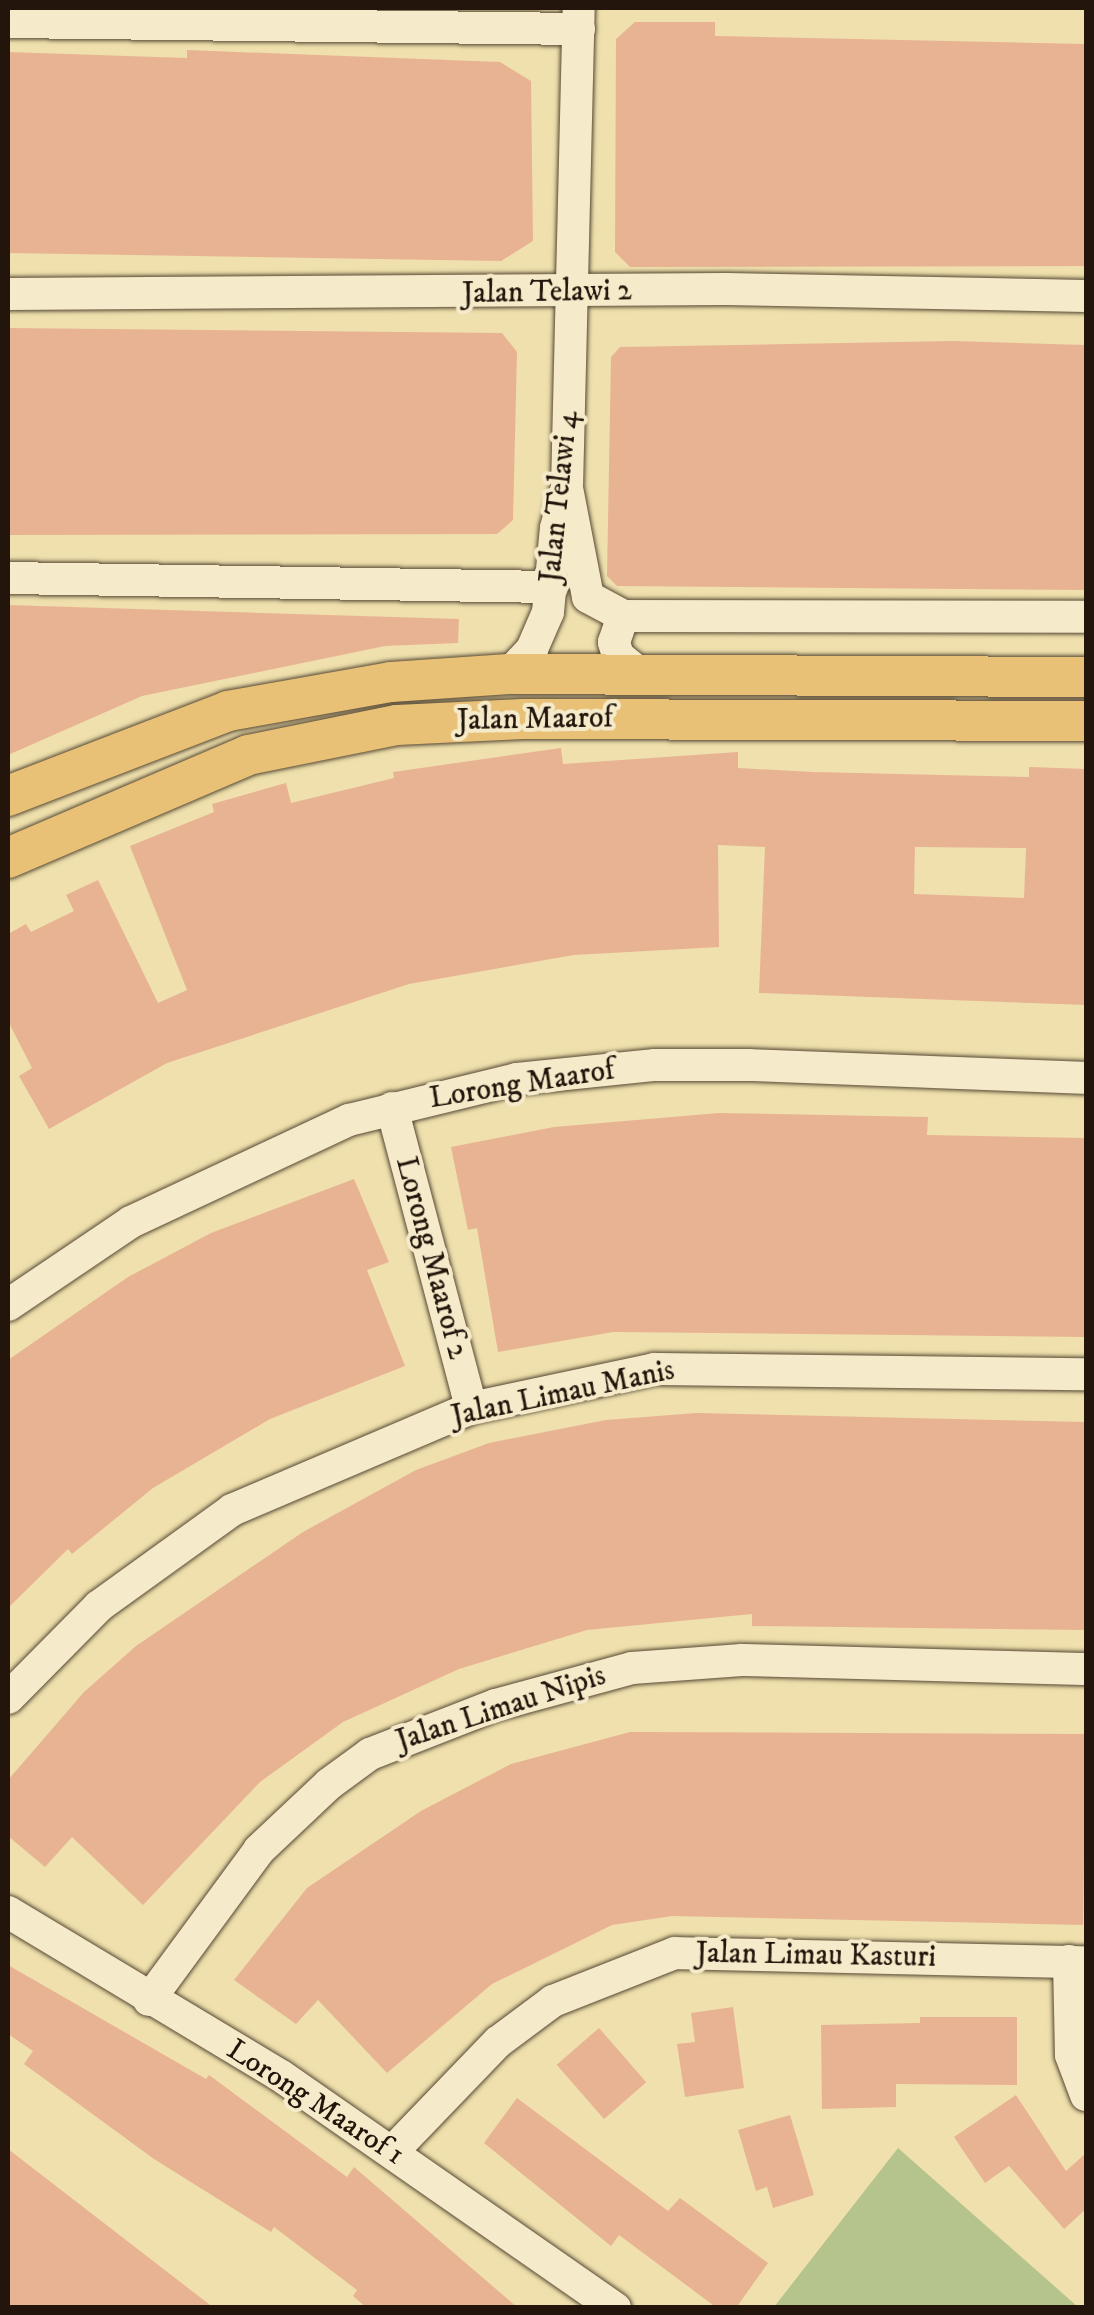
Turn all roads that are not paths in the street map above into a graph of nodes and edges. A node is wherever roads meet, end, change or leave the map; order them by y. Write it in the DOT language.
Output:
graph roads {
  1 [pos="579,18"];
  2 [pos="8,22"];
  3 [pos="8,294"];
  4 [pos="573,294"];
  5 [pos="1086,296"];
  6 [pos="567,487"];
  7 [pos="8,578"];
  8 [pos="552,587"];
  9 [pos="623,616"];
  10 [pos="1086,617"];
  11 [pos="509,674"];
  12 [pos="640,674"];
  13 [pos="1086,677"];
  14 [pos="1086,721"];
  15 [pos="8,796"];
  16 [pos="8,858"];
  17 [pos="1086,1078"];
  18 [pos="392,1108"];
  19 [pos="8,1305"];
  20 [pos="1086,1374"];
  21 [pos="471,1408"];
  22 [pos="1086,1669"];
  23 [pos="8,1698"];
  24 [pos="8,1912"];
  25 [pos="1078,1962"];
  26 [pos="149,2000"];
  27 [pos="1086,2094"];
  28 [pos="392,2152"];
  29 [pos="615,2308"];
  1 -- 2 [label="street"];
  1 -- 4 [label="street, Jalan Telawi 4"];
  3 -- 4 [label="street, Jalan Telawi 2"];
  4 -- 5 [label="street, Jalan Telawi 2"];
  4 -- 6 [label="street, Jalan Telawi 4"];
  6 -- 8 [label="street, Jalan Telawi 4"];
  6 -- 9 [label="street"];
  7 -- 8 [label="street"];
  8 -- 11 [label="street, Jalan Telawi 4"];
  9 -- 10 [label="street"];
  9 -- 12 [label="street"];
  11 -- 12 [label="main road, Jalan Maarof"];
  11 -- 15 [label="main road, Jalan Maarof"];
  12 -- 13 [label="main road, Jalan Maarof"];
  14 -- 16 [label="main road, Jalan Maarof"];
  17 -- 18 [label="street, Lorong Maarof"];
  18 -- 19 [label="street, Lorong Maarof"];
  18 -- 21 [label="street, Lorong Maarof 2"];
  20 -- 21 [label="street, Jalan Limau Manis"];
  21 -- 23 [label="street, Jalan Limau Manis"];
  22 -- 26 [label="street, Jalan Limau Nipis"];
  24 -- 26 [label="street, Lorong Maarof 1"];
  25 -- 27 [label="street, Jalan Limau Kasturi"];
  25 -- 28 [label="street, Jalan Limau Kasturi"];
  26 -- 28 [label="street, Lorong Maarof 1"];
  28 -- 29 [label="street, Lorong Maarof 1"];
}
